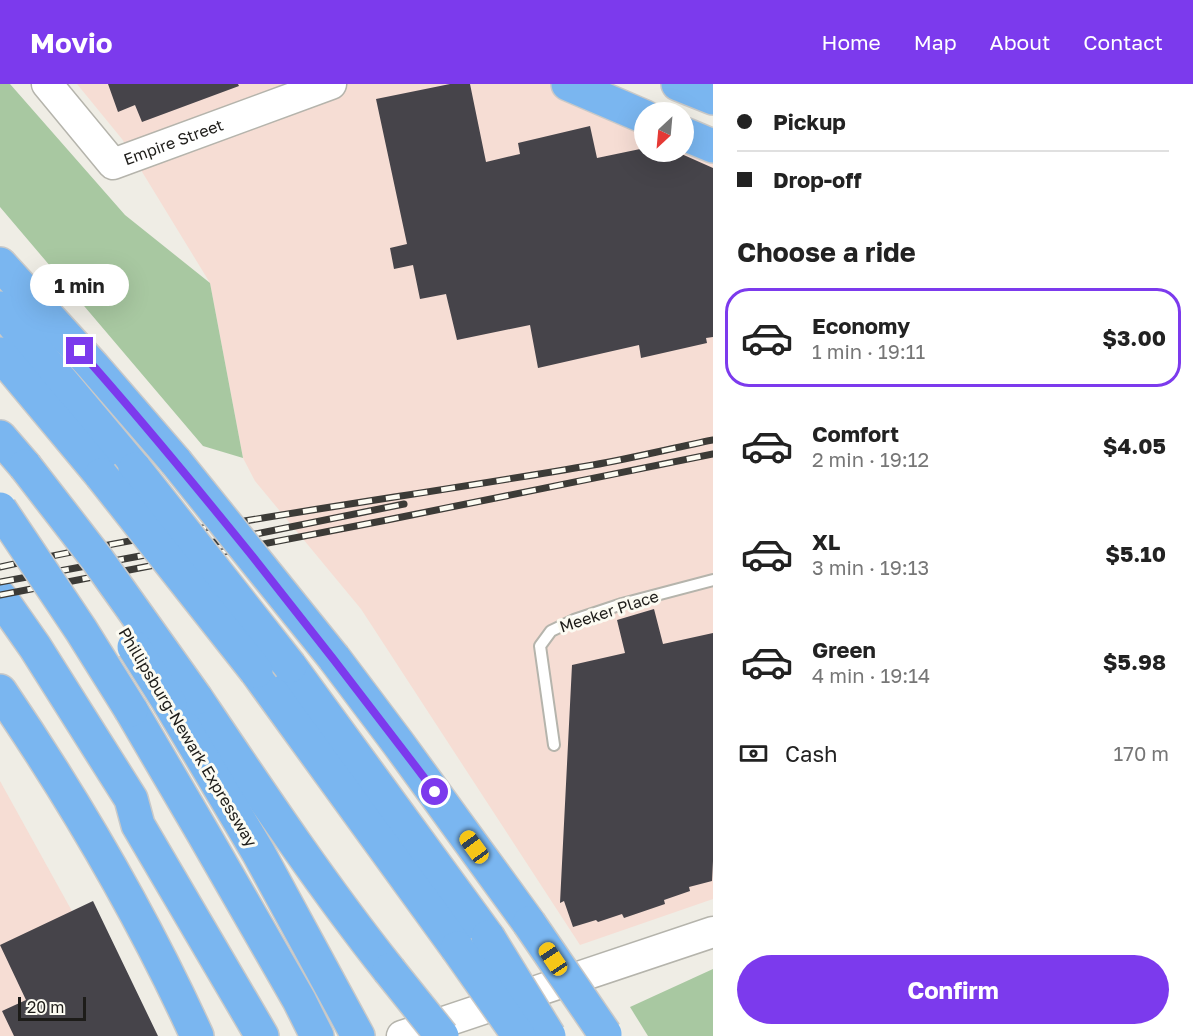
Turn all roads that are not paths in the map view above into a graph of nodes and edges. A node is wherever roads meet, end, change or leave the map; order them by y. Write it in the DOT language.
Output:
graph roads {
  1 [pos="47,84"];
  2 [pos="331,84"];
  3 [pos="568,84"];
  4 [pos="678,84"];
  5 [pos="713,98"];
  6 [pos="634,112"];
  7 [pos="694,138"];
  8 [pos="713,146"];
  9 [pos="0,264"];
  10 [pos="0,308"];
  11 [pos="0,354"];
  12 [pos="0,437"];
  13 [pos="13,461"];
  14 [pos="0,509"];
  15 [pos="713,580"];
  16 [pos="0,597"];
  17 [pos="0,631"];
  18 [pos="0,691"];
  19 [pos="183,701"];
  20 [pos="71,720"];
  21 [pos="554,746"];
  22 [pos="713,932"];
  23 [pos="257,1027"];
  24 [pos="605,1035"];
  25 [pos="197,1036"];
  26 [pos="317,1036"];
  27 [pos="358,1036"];
  28 [pos="402,1036"];
  29 [pos="442,1036"];
  30 [pos="519,1036"];
  31 [pos="549,1036"];
  1 -- 2 [label="street, Empire Street"];
  3 -- 6 [label="highway"];
  4 -- 5 [label="highway"];
  7 -- 8 [label="highway"];
  9 -- 24 [label="highway, bridge"];
  10 -- 31 [label="highway, bridge"];
  11 -- 30 [label="highway, bridge"];
  12 -- 13 [label="highway, Phillipsburg-Newark Expressway"];
  13 -- 19 [label="highway, Phillipsburg-Newark Expressway, bridge"];
  14 -- 26 [label="highway, bridge"];
  15 -- 21 [label="lane, Meeker Place"];
  16 -- 20 [label="highway"];
  17 -- 20 [label="highway"];
  18 -- 25 [label="highway"];
  19 -- 27 [label="highway, Phillipsburg-Newark Expressway"];
  19 -- 29 [label="highway, bridge"];
  20 -- 23 [label="highway"];
  22 -- 28 [label="street"];
}
